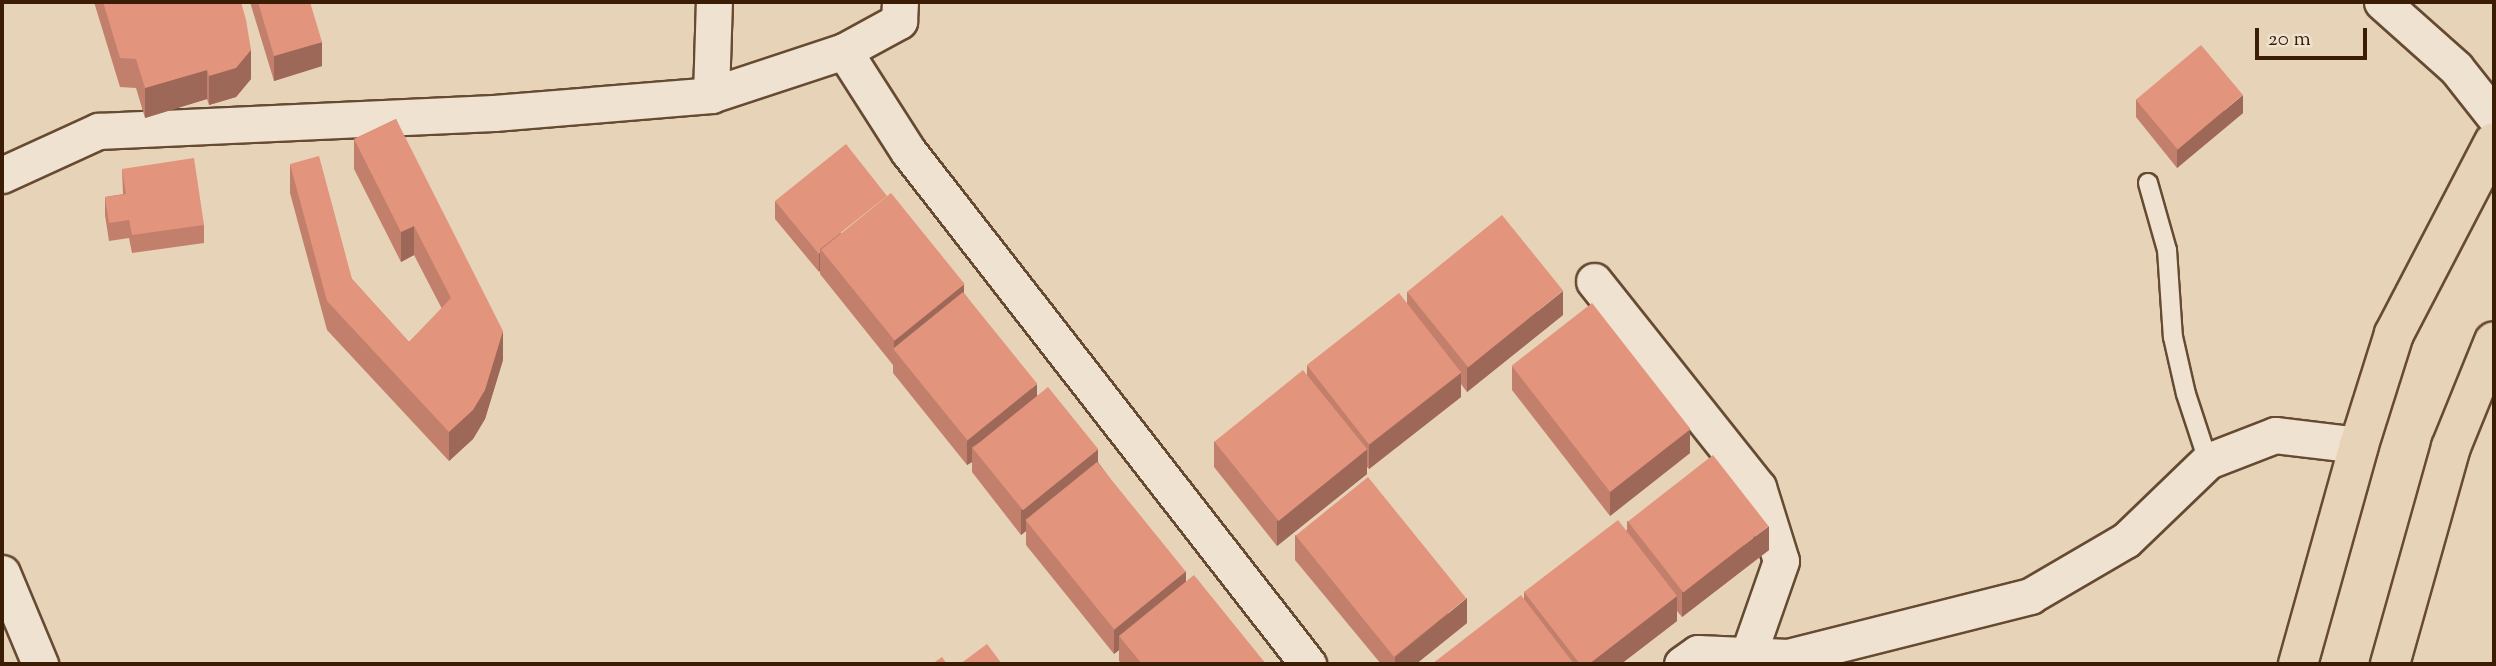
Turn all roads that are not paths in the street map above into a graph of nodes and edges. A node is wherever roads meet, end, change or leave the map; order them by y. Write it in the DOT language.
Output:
graph roads {
  1 [pos="714,2"];
  2 [pos="900,2"];
  3 [pos="2382,2"];
  4 [pos="844,51"];
  5 [pos="711,95"];
  6 [pos="2494,116"];
  7 [pos="2494,142"];
  8 [pos="2,175"];
  9 [pos="2148,183"];
  10 [pos="1594,281"];
  11 [pos="2494,341"];
  12 [pos="2359,445"];
  13 [pos="2208,461"];
  14 [pos="2,573"];
  15 [pos="1748,655"];
  16 [pos="40,664"];
  17 [pos="1308,664"];
  18 [pos="1682,664"];
  19 [pos="2298,664"];
  20 [pos="2390,664"];
  1 -- 5 [label="street"];
  2 -- 4 [label="street"];
  3 -- 6 [label="street"];
  4 -- 5 [label="street"];
  4 -- 17 [label="street"];
  5 -- 8 [label="street"];
  7 -- 12 [label="main road"];
  9 -- 13 [label="lane"];
  10 -- 15 [label="street"];
  11 -- 20 [label="main road"];
  12 -- 13 [label="street"];
  12 -- 19 [label="main road"];
  13 -- 15 [label="street"];
  14 -- 16 [label="street"];
  15 -- 18 [label="street"];
}
